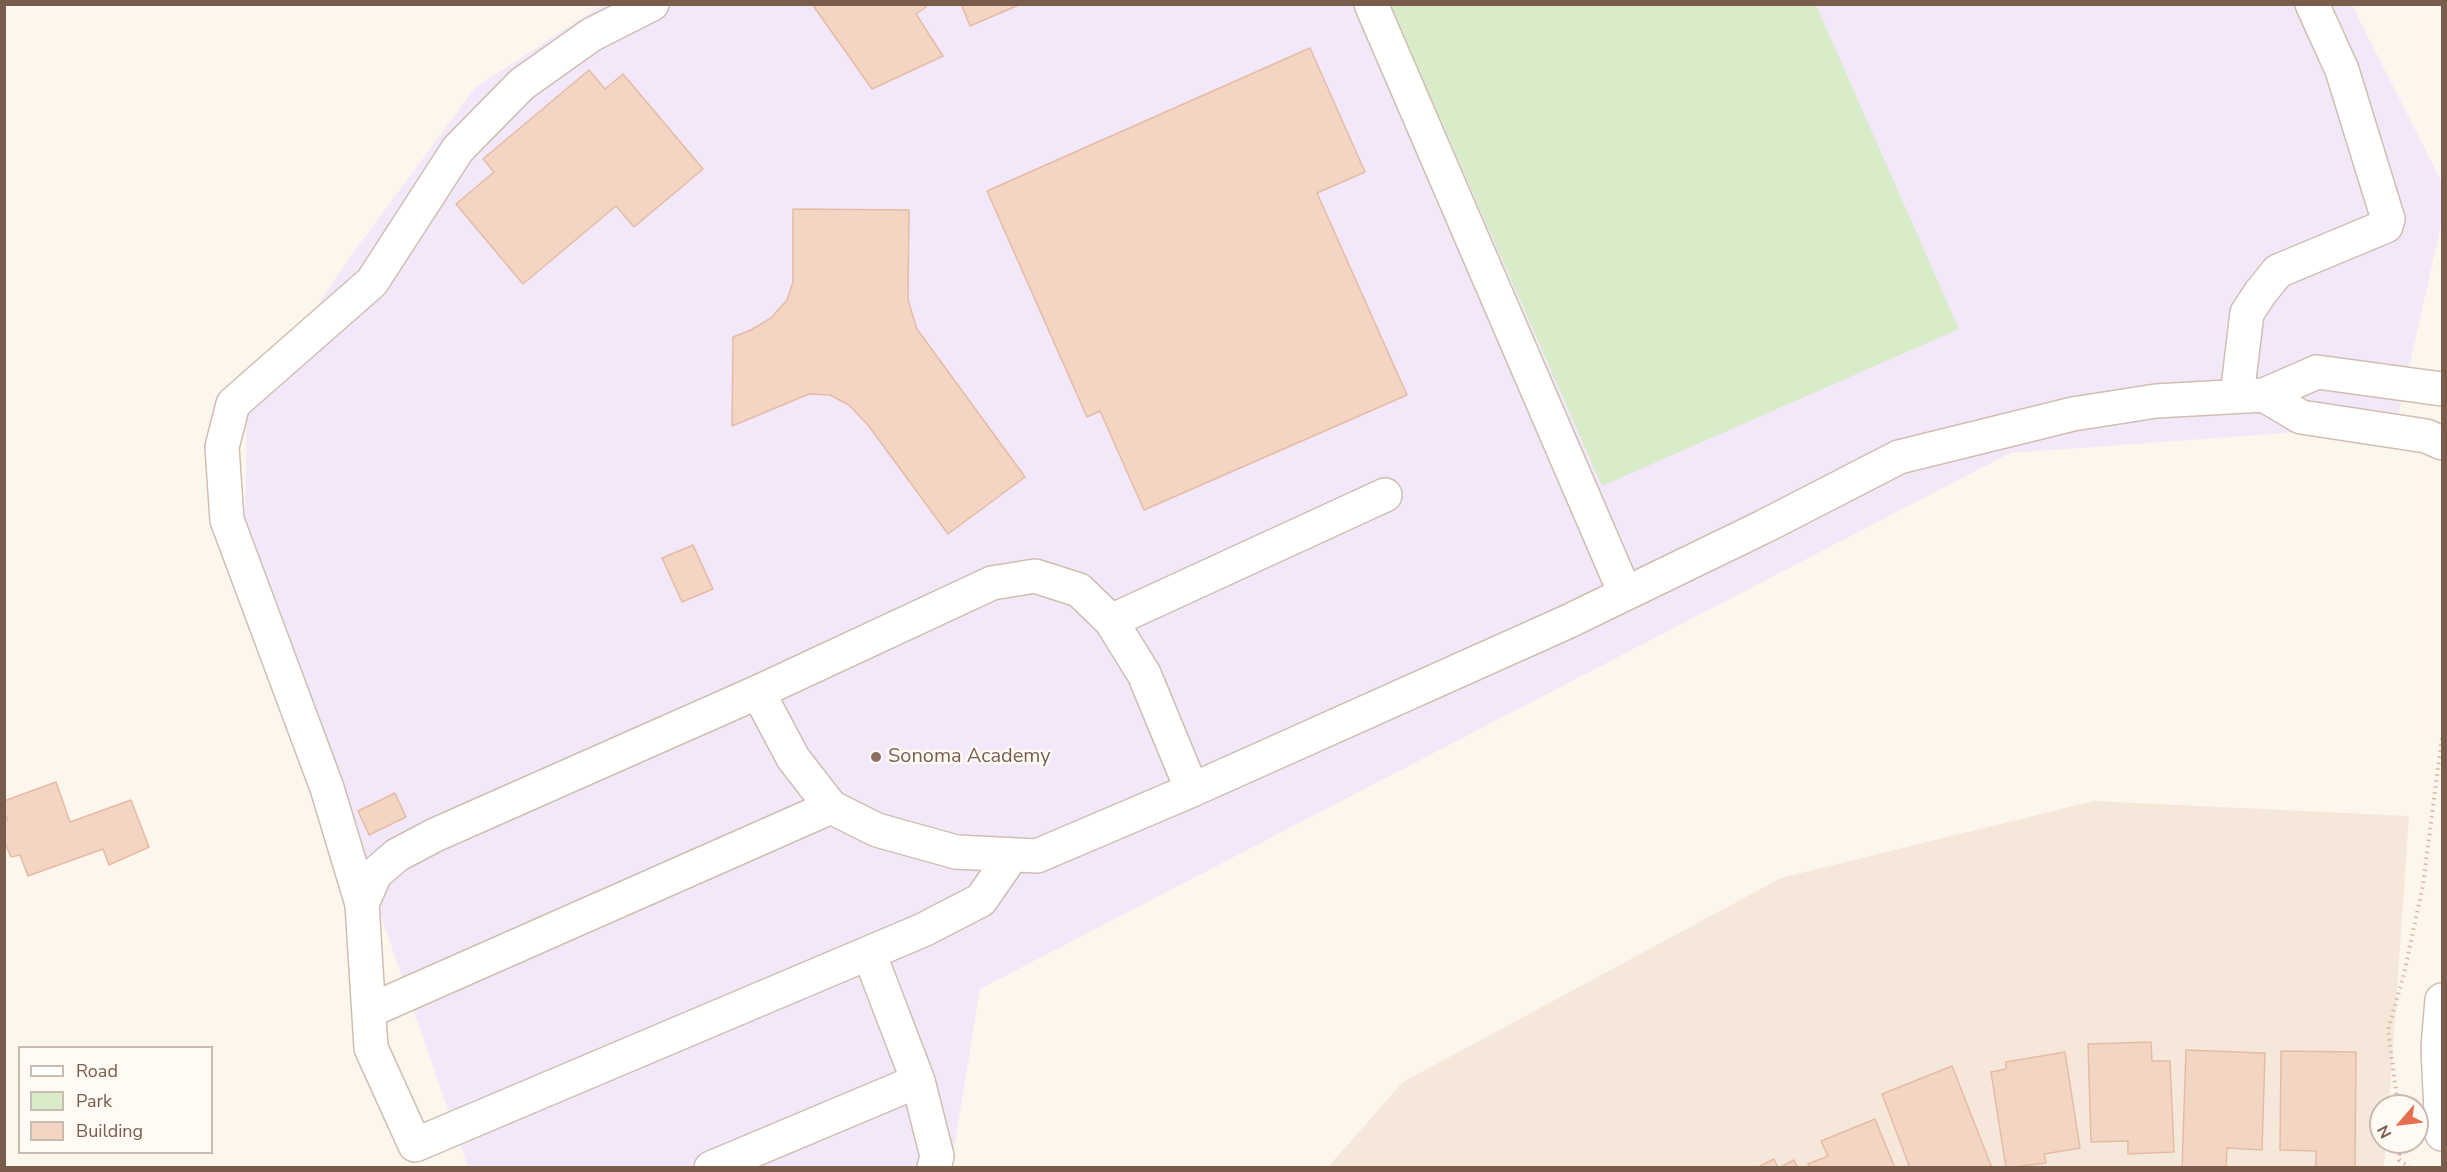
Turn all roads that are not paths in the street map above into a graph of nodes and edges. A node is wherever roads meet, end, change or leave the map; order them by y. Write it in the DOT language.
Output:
graph roads {
  1 [pos="652,4"];
  2 [pos="1371,4"];
  3 [pos="2312,4"];
  4 [pos="2442,389"];
  5 [pos="2251,396"];
  6 [pos="2442,443"];
  7 [pos="1385,495"];
  8 [pos="1625,593"];
  9 [pos="1111,621"];
  10 [pos="758,692"];
  11 [pos="1192,790"];
  12 [pos="831,807"];
  13 [pos="1012,855"];
  14 [pos="362,904"];
  15 [pos="869,953"];
  16 [pos="2442,1000"];
  17 [pos="369,1011"];
  18 [pos="918,1081"];
  19 [pos="2442,1134"];
  20 [pos="420,1156"];
  21 [pos="711,1167"];
  22 [pos="934,1167"];
  1 -- 14 [label="lane"];
  2 -- 8 [label="lane"];
  3 -- 5 [label="lane"];
  4 -- 5 [label="lane"];
  5 -- 6 [label="lane"];
  5 -- 8 [label="lane"];
  7 -- 9 [label="lane"];
  8 -- 11 [label="lane"];
  9 -- 10 [label="lane"];
  9 -- 11 [label="lane"];
  10 -- 12 [label="lane"];
  10 -- 14 [label="lane"];
  11 -- 13 [label="lane"];
  12 -- 13 [label="lane"];
  12 -- 17 [label="lane"];
  13 -- 15 [label="lane"];
  14 -- 17 [label="lane"];
  15 -- 18 [label="lane"];
  15 -- 20 [label="lane"];
  16 -- 19 [label="lane"];
  17 -- 20 [label="lane"];
  18 -- 21 [label="lane"];
  18 -- 22 [label="lane"];
}
